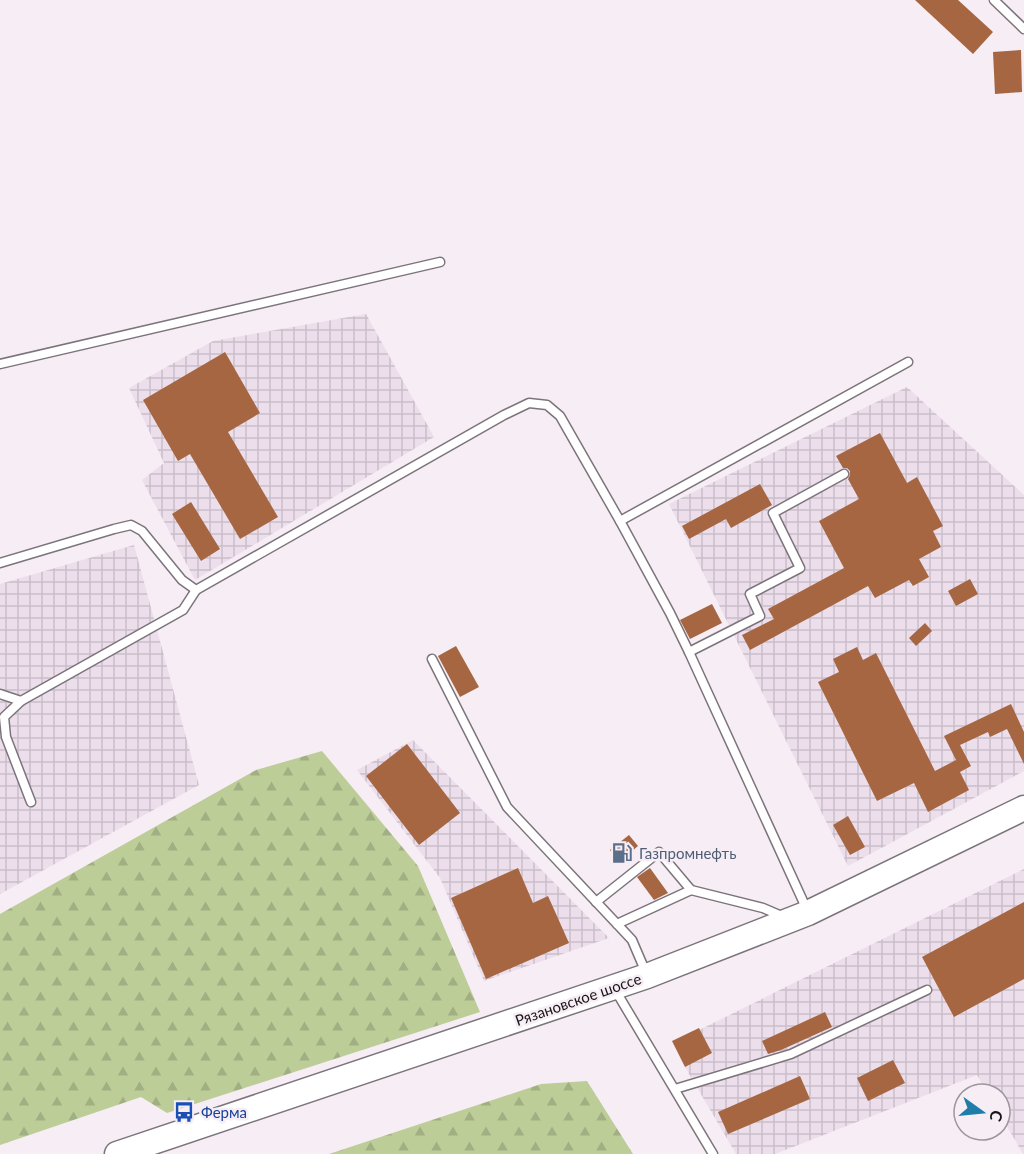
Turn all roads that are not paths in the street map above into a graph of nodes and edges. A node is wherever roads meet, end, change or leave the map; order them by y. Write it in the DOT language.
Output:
graph roads {
  1 [pos="994,0"];
  2 [pos="1024,29"];
  3 [pos="440,262"];
  4 [pos="908,362"];
  5 [pos="0,364"];
  6 [pos="844,474"];
  7 [pos="620,521"];
  8 [pos="0,563"];
  9 [pos="196,590"];
  10 [pos="689,652"];
  11 [pos="432,659"];
  12 [pos="0,694"];
  13 [pos="21,700"];
  14 [pos="31,802"];
  15 [pos="1024,808"];
  16 [pos="691,890"];
  17 [pos="596,902"];
  18 [pos="799,916"];
  19 [pos="617,924"];
  20 [pos="647,976"];
  21 [pos="614,988"];
  22 [pos="927,990"];
  23 [pos="675,1089"];
  24 [pos="117,1154"];
  25 [pos="713,1154"];
  1 -- 2 [label="lane"];
  3 -- 5 [label="lane"];
  4 -- 7 [label="lane"];
  6 -- 10 [label="lane"];
  7 -- 9 [label="lane"];
  7 -- 10 [label="lane"];
  8 -- 9 [label="lane"];
  9 -- 13 [label="lane"];
  10 -- 18 [label="lane"];
  11 -- 17 [label="lane"];
  12 -- 13 [label="lane"];
  13 -- 14 [label="lane"];
  15 -- 18 [label="main road, Рязановское шоссе"];
  16 -- 17 [label="lane"];
  16 -- 18 [label="lane"];
  16 -- 19 [label="lane"];
  17 -- 19 [label="lane"];
  18 -- 20 [label="main road, Рязановское шоссе"];
  19 -- 20 [label="lane"];
  20 -- 21 [label="main road, Рязановское шоссе"];
  21 -- 23 [label="lane"];
  21 -- 24 [label="main road, Рязановское шоссе"];
  22 -- 23 [label="lane"];
  23 -- 25 [label="lane"];
}
